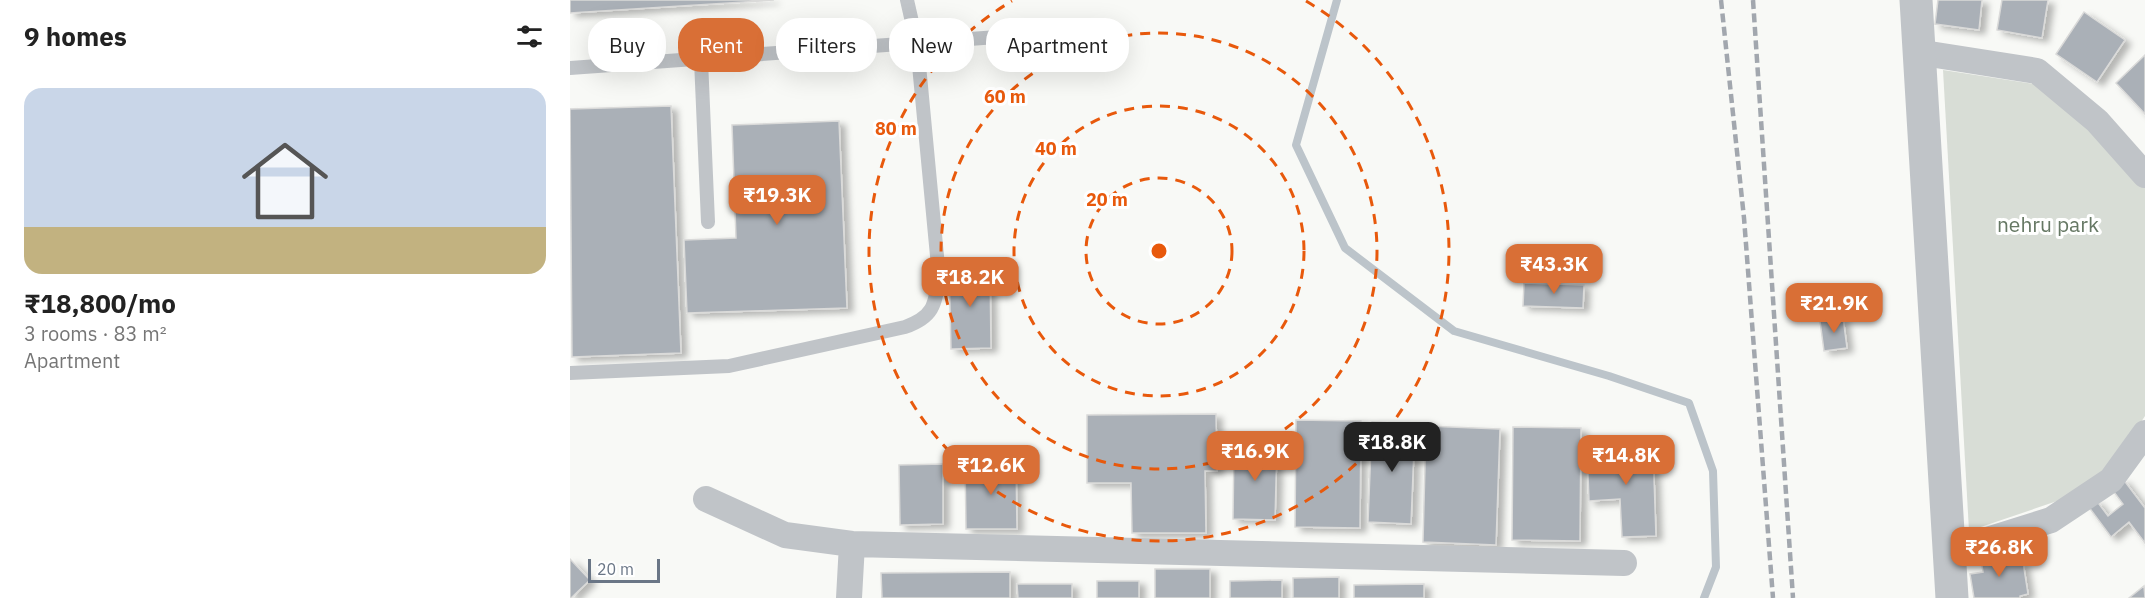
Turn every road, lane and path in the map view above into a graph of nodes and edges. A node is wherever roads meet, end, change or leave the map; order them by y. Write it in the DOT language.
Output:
graph roads {
  1 [pos="907,0"];
  2 [pos="1916,0"];
  3 [pos="911,18"];
  4 [pos="889,46"];
  5 [pos="1917,52"];
  6 [pos="764,55"];
  7 [pos="678,61"];
  8 [pos="570,68"];
  9 [pos="702,72"];
  10 [pos="920,72"];
  11 [pos="2145,175"];
  12 [pos="708,222"];
  13 [pos="570,373"];
  14 [pos="2145,433"];
  15 [pos="706,499"];
  16 [pos="852,544"];
  17 [pos="1949,552"];
  18 [pos="1624,563"];
  19 [pos="849,598"];
  20 [pos="1952,598"];
  1 -- 3 [label="lane"];
  2 -- 5 [label="street"];
  4 -- 6 [label="lane"];
  5 -- 11 [label="street"];
  5 -- 17 [label="street"];
  7 -- 8 [label="lane"];
  9 -- 12 [label="lane"];
  10 -- 13 [label="lane"];
  14 -- 17 [label="street"];
  15 -- 16 [label="street"];
  16 -- 18 [label="street"];
  16 -- 19 [label="street"];
  17 -- 20 [label="street"];
}
